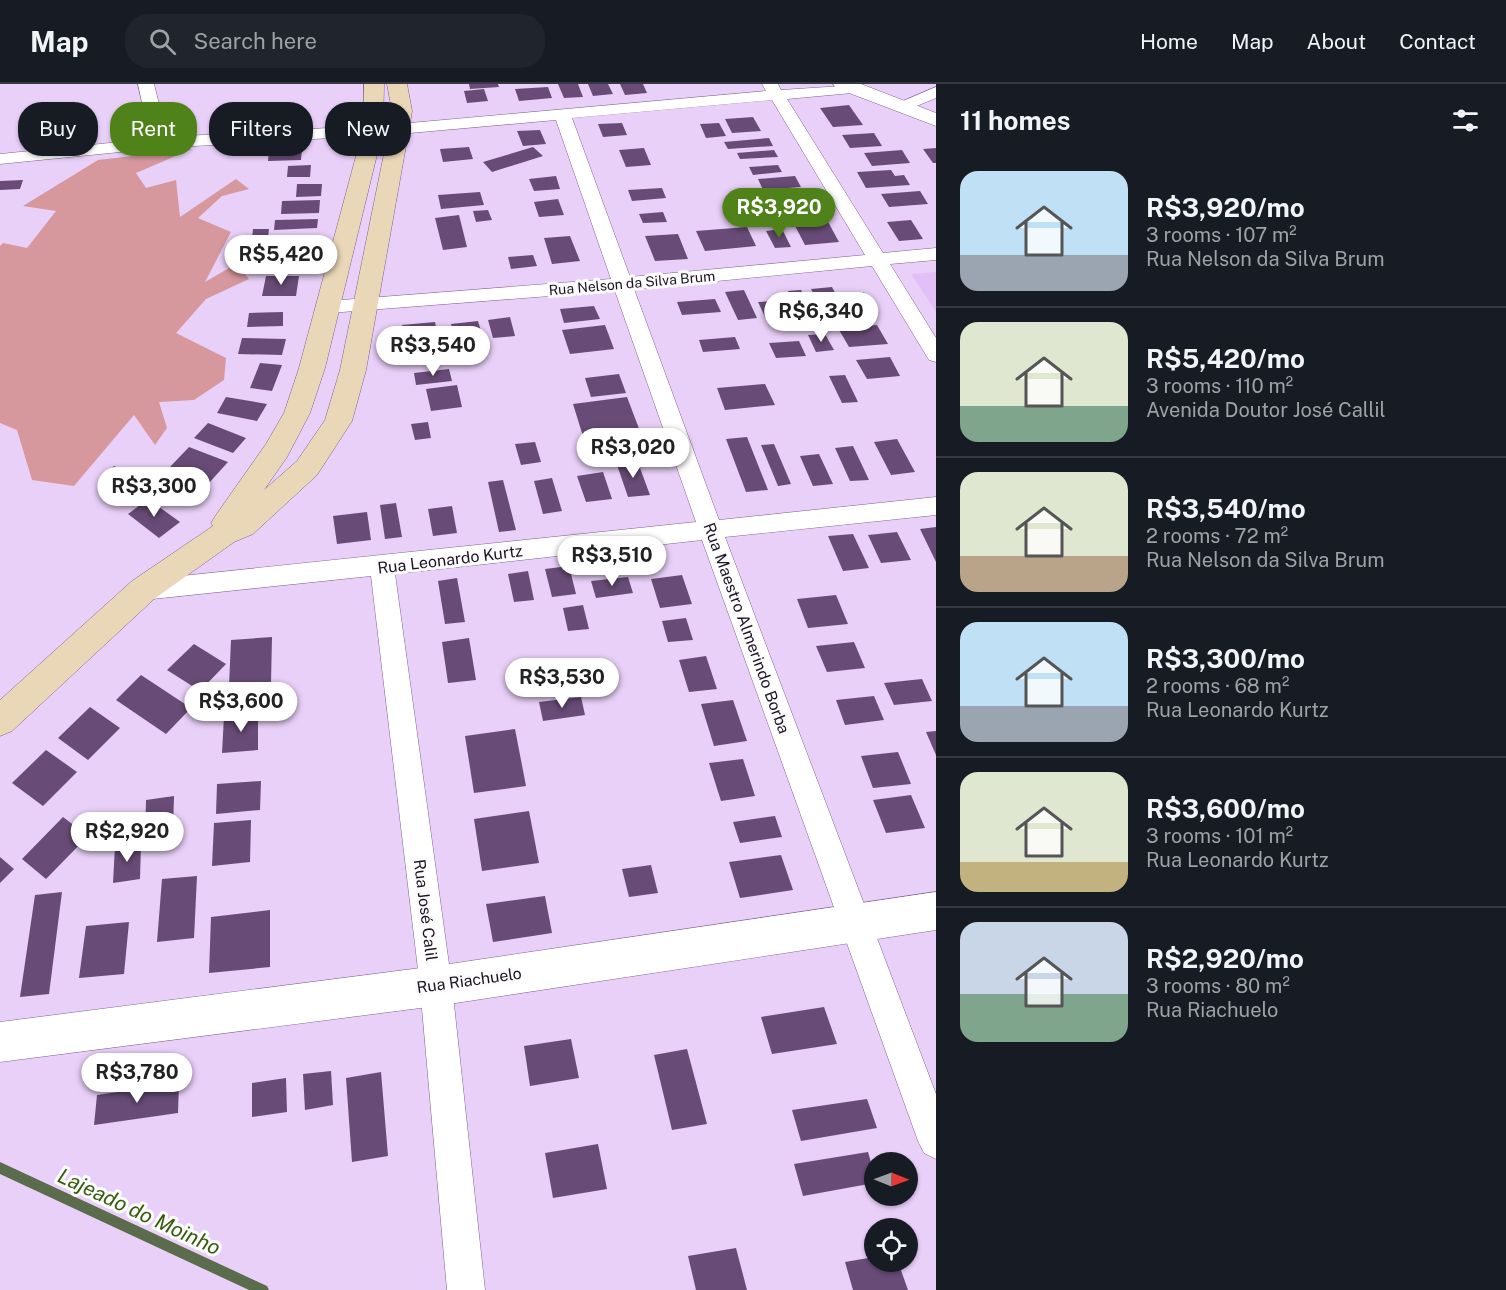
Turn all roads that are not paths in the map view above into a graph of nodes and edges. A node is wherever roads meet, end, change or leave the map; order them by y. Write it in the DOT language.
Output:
graph roads {
  1 [pos="146,84"];
  2 [pos="400,85"];
  3 [pos="847,86"];
  4 [pos="374,87"];
  5 [pos="773,90"];
  6 [pos="936,92"];
  7 [pos="150,102"];
  8 [pos="374,102"];
  9 [pos="401,102"];
  10 [pos="902,107"];
  11 [pos="562,114"];
  12 [pos="936,120"];
  13 [pos="411,128"];
  14 [pos="325,133"];
  15 [pos="197,141"];
  16 [pos="110,148"];
  17 [pos="367,156"];
  18 [pos="394,156"];
  19 [pos="0,159"];
  20 [pos="936,254"];
  21 [pos="879,259"];
  22 [pos="624,284"];
  23 [pos="366,306"];
  24 [pos="329,307"];
  25 [pos="936,356"];
  26 [pos="936,506"];
  27 [pos="710,529"];
  28 [pos="224,534"];
  29 [pos="382,567"];
  30 [pos="143,590"];
  31 [pos="0,721"];
  32 [pos="936,911"];
  33 [pos="854,922"];
  34 [pos="436,986"];
  35 [pos="0,1042"];
  36 [pos="936,1141"];
  37 [pos="466,1290"];
  1 -- 7 [label="street"];
  2 -- 4 [label="street"];
  2 -- 9 [label="main road"];
  3 -- 5 [label="street"];
  3 -- 10 [label="street"];
  4 -- 8 [label="main road"];
  5 -- 11 [label="street"];
  5 -- 21 [label="street"];
  6 -- 10 [label="street"];
  10 -- 12 [label="street"];
  11 -- 13 [label="street"];
  11 -- 22 [label="street, Rua Maestro Almerindo Borba"];
  14 -- 15 [label="street"];
  16 -- 19 [label="street"];
  17 -- 24 [label="main road"];
  18 -- 23 [label="main road"];
  20 -- 21 [label="street, Rua Nelson da Silva Brum"];
  21 -- 22 [label="street, Rua Nelson da Silva Brum"];
  21 -- 25 [label="street"];
  22 -- 23 [label="street, Rua Nelson da Silva Brum"];
  22 -- 27 [label="street, Rua Maestro Almerindo Borba"];
  23 -- 24 [label="street, Rua Nelson da Silva Brum"];
  23 -- 28 [label="main road"];
  24 -- 28 [label="main road"];
  26 -- 27 [label="street, Rua Leonardo Kurtz"];
  27 -- 29 [label="street, Rua Leonardo Kurtz"];
  27 -- 33 [label="street, Rua Maestro Almerindo Borba"];
  28 -- 30 [label="main road"];
  29 -- 30 [label="street, Rua Leonardo Kurtz"];
  29 -- 34 [label="street, Rua José Calil"];
  30 -- 31 [label="main road"];
  32 -- 33 [label="street, Rua Riachuelo"];
  33 -- 34 [label="street, Rua Riachuelo"];
  33 -- 36 [label="street, Rua Maestro Almerindo Borba"];
  34 -- 35 [label="street, Rua Riachuelo"];
  34 -- 37 [label="street, Rua José Calil"];
}
